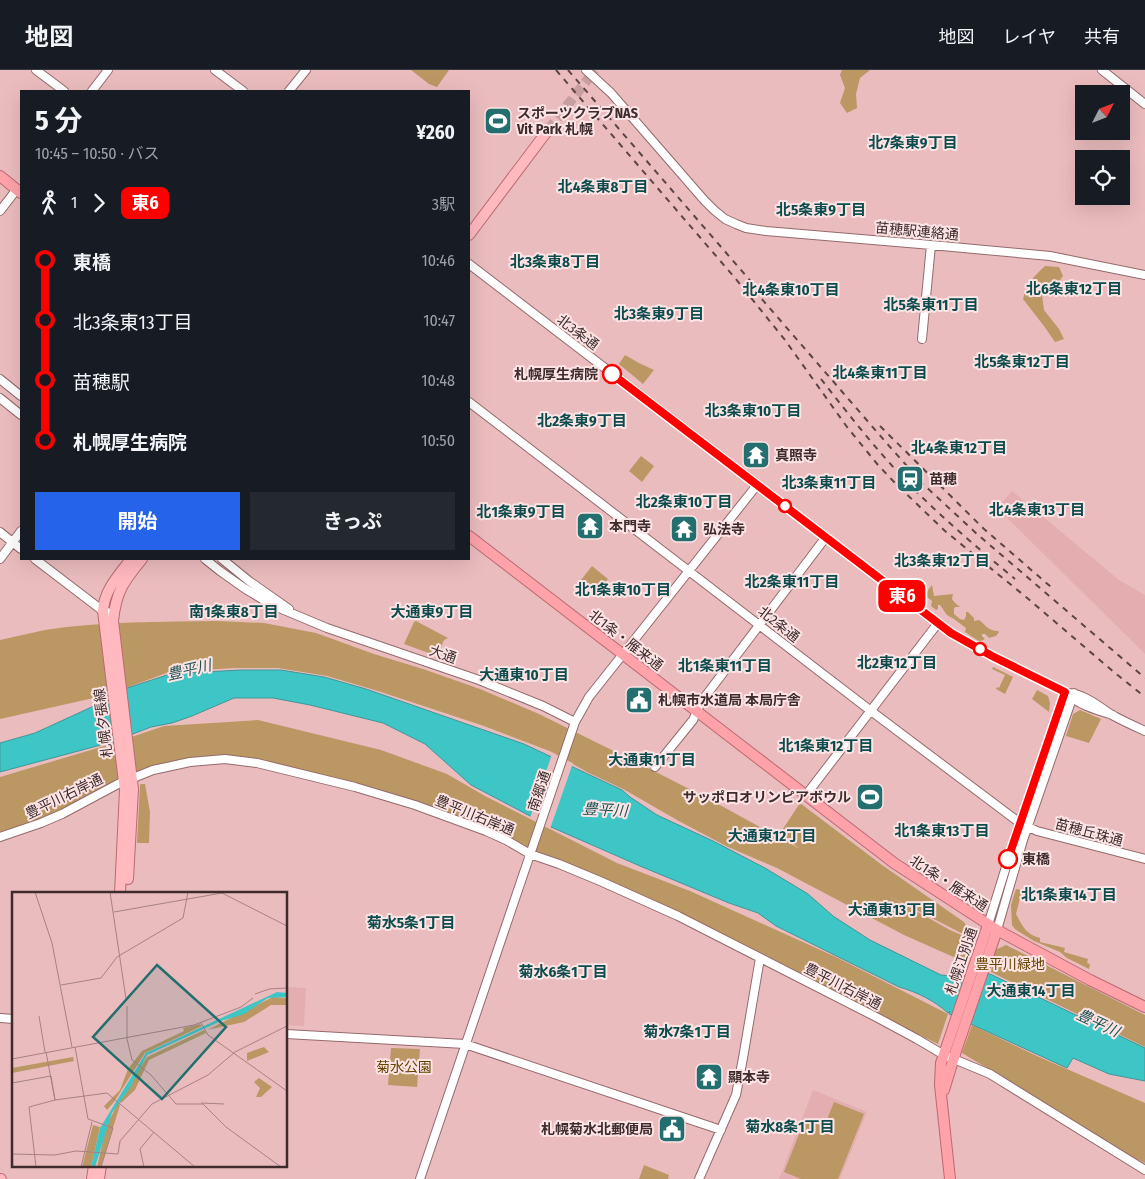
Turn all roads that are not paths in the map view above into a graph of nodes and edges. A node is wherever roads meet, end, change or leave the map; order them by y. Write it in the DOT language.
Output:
graph roads {
  1 [pos="36,70"];
  2 [pos="108,70"];
  3 [pos="215,70"];
  4 [pos="306,70"];
  5 [pos="586,70"];
  6 [pos="1102,70"];
  7 [pos="63,90"];
  8 [pos="93,90"];
  9 [pos="242,90"];
  10 [pos="291,90"];
  11 [pos="1145,104"];
  12 [pos="548,130"];
  13 [pos="0,176"];
  14 [pos="19,191"];
  15 [pos="0,211"];
  16 [pos="470,234"];
  17 [pos="931,245"];
  18 [pos="470,265"];
  19 [pos="1145,274"];
  20 [pos="922,339"];
  21 [pos="0,379"];
  22 [pos="8,386"];
  23 [pos="0,390"];
  24 [pos="20,395"];
  25 [pos="0,398"];
  26 [pos="470,403"];
  27 [pos="20,414"];
  28 [pos="757,485"];
  29 [pos="0,532"];
  30 [pos="20,532"];
  31 [pos="470,537"];
  32 [pos="826,537"];
  33 [pos="13,542"];
  34 [pos="20,547"];
  35 [pos="0,559"];
  36 [pos="36,560"];
  37 [pos="130,560"];
  38 [pos="141,560"];
  39 [pos="205,560"];
  40 [pos="223,560"];
  41 [pos="689,571"];
  42 [pos="103,610"];
  43 [pos="114,614"];
  44 [pos="301,617"];
  45 [pos="938,623"];
  46 [pos="759,625"];
  47 [pos="109,626"];
  48 [pos="623,654"];
  49 [pos="1065,692"];
  50 [pos="1073,696"];
  51 [pos="696,711"];
  52 [pos="871,711"];
  53 [pos="575,722"];
  54 [pos="1145,731"];
  55 [pos="655,767"];
  56 [pos="127,775"];
  57 [pos="806,795"];
  58 [pos="1020,823"];
  59 [pos="1028,827"];
  60 [pos="0,837"];
  61 [pos="531,851"];
  62 [pos="1145,859"];
  63 [pos="120,892"];
  64 [pos="127,892"];
  65 [pos="992,928"];
  66 [pos="760,958"];
  67 [pos="1145,1007"];
  68 [pos="288,1034"];
  69 [pos="465,1044"];
  70 [pos="950,1053"];
  71 [pos="721,1130"];
  72 [pos="94,1166"];
  73 [pos="101,1166"];
  74 [pos="1145,1170"];
  75 [pos="92,1179"];
  76 [pos="99,1179"];
  77 [pos="420,1179"];
  78 [pos="699,1179"];
  79 [pos="950,1179"];
  1 -- 7 [label="street"];
  2 -- 8 [label="street"];
  3 -- 9 [label="street"];
  4 -- 10 [label="street"];
  5 -- 17 [label="street, 苗穂駅連絡通"];
  6 -- 11 [label="street"];
  12 -- 16 [label="main road"];
  13 -- 14 [label="highway"];
  14 -- 15 [label="street"];
  17 -- 19 [label="street, 苗穂駅連絡通"];
  17 -- 20 [label="street"];
  18 -- 28 [label="street, 北3条通"];
  21 -- 22 [label="street"];
  22 -- 23 [label="street"];
  22 -- 24 [label="street"];
  25 -- 27 [label="street"];
  26 -- 41 [label="street, 北2条通"];
  28 -- 32 [label="street, 北3条通"];
  28 -- 41 [label="street, 南郷通"];
  29 -- 33 [label="street"];
  30 -- 33 [label="street"];
  31 -- 48 [label="highway, 北1条・雁来通"];
  32 -- 45 [label="street, 北3条通"];
  32 -- 46 [label="street"];
  33 -- 34 [label="street"];
  33 -- 35 [label="street"];
  36 -- 42 [label="street"];
  37 -- 42 [label="main road, 札幌夕張線"];
  38 -- 43 [label="main road, 札幌夕張線"];
  39 -- 44 [label="street, 大通"];
  40 -- 44 [label="street, 大通"];
  41 -- 46 [label="street, 北2条通"];
  41 -- 48 [label="street, 南郷通"];
  42 -- 43 [label="street"];
  42 -- 47 [label="main road, 札幌夕張線"];
  43 -- 47 [label="main road, 札幌夕張線"];
  44 -- 53 [label="street, 大通"];
  45 -- 49 [label="street, 北3条通"];
  45 -- 52 [label="street"];
  46 -- 51 [label="street"];
  46 -- 52 [label="street, 北2条通"];
  47 -- 56 [label="main road, 札幌夕張線"];
  48 -- 51 [label="highway, 北1条・雁来通"];
  48 -- 53 [label="street, 南郷通"];
  49 -- 50 [label="street, 北3条通"];
  49 -- 58 [label="street, 札幌江別通"];
  50 -- 54 [label="street"];
  50 -- 59 [label="street, 札幌江別通"];
  51 -- 55 [label="street"];
  51 -- 57 [label="highway, 北1条・雁来通"];
  52 -- 57 [label="street"];
  52 -- 58 [label="street, 北2条通"];
  53 -- 61 [label="street, 南郷通"];
  56 -- 60 [label="street, 豊平川右岸通"];
  56 -- 61 [label="street, 豊平川右岸通"];
  56 -- 63 [label="main road, 札幌夕張線"];
  56 -- 64 [label="main road, 札幌夕張線"];
  57 -- 65 [label="highway, 北1条・雁来通"];
  58 -- 59 [label="street, 北2条通"];
  58 -- 65 [label="street, 札幌江別通"];
  59 -- 62 [label="street, 苗穂丘珠通"];
  59 -- 65 [label="street, 札幌江別通"];
  61 -- 66 [label="street, 豊平川右岸通"];
  61 -- 69 [label="street, 南郷通"];
  65 -- 67 [label="highway, 北1条・雁来通"];
  65 -- 70 [label="highway, 札幌江別通"];
  65 -- 70 [label="highway, 札幌江別通"];
  66 -- 70 [label="street, 豊平川右岸通"];
  66 -- 71 [label="street"];
  68 -- 69 [label="street"];
  69 -- 71 [label="street"];
  69 -- 77 [label="street, 南郷通"];
  70 -- 74 [label="street, 豊平川右岸通"];
  70 -- 79 [label="highway, 札幌江別通"];
  71 -- 78 [label="street"];
  72 -- 75 [label="main road"];
  73 -- 76 [label="main road"];
}
